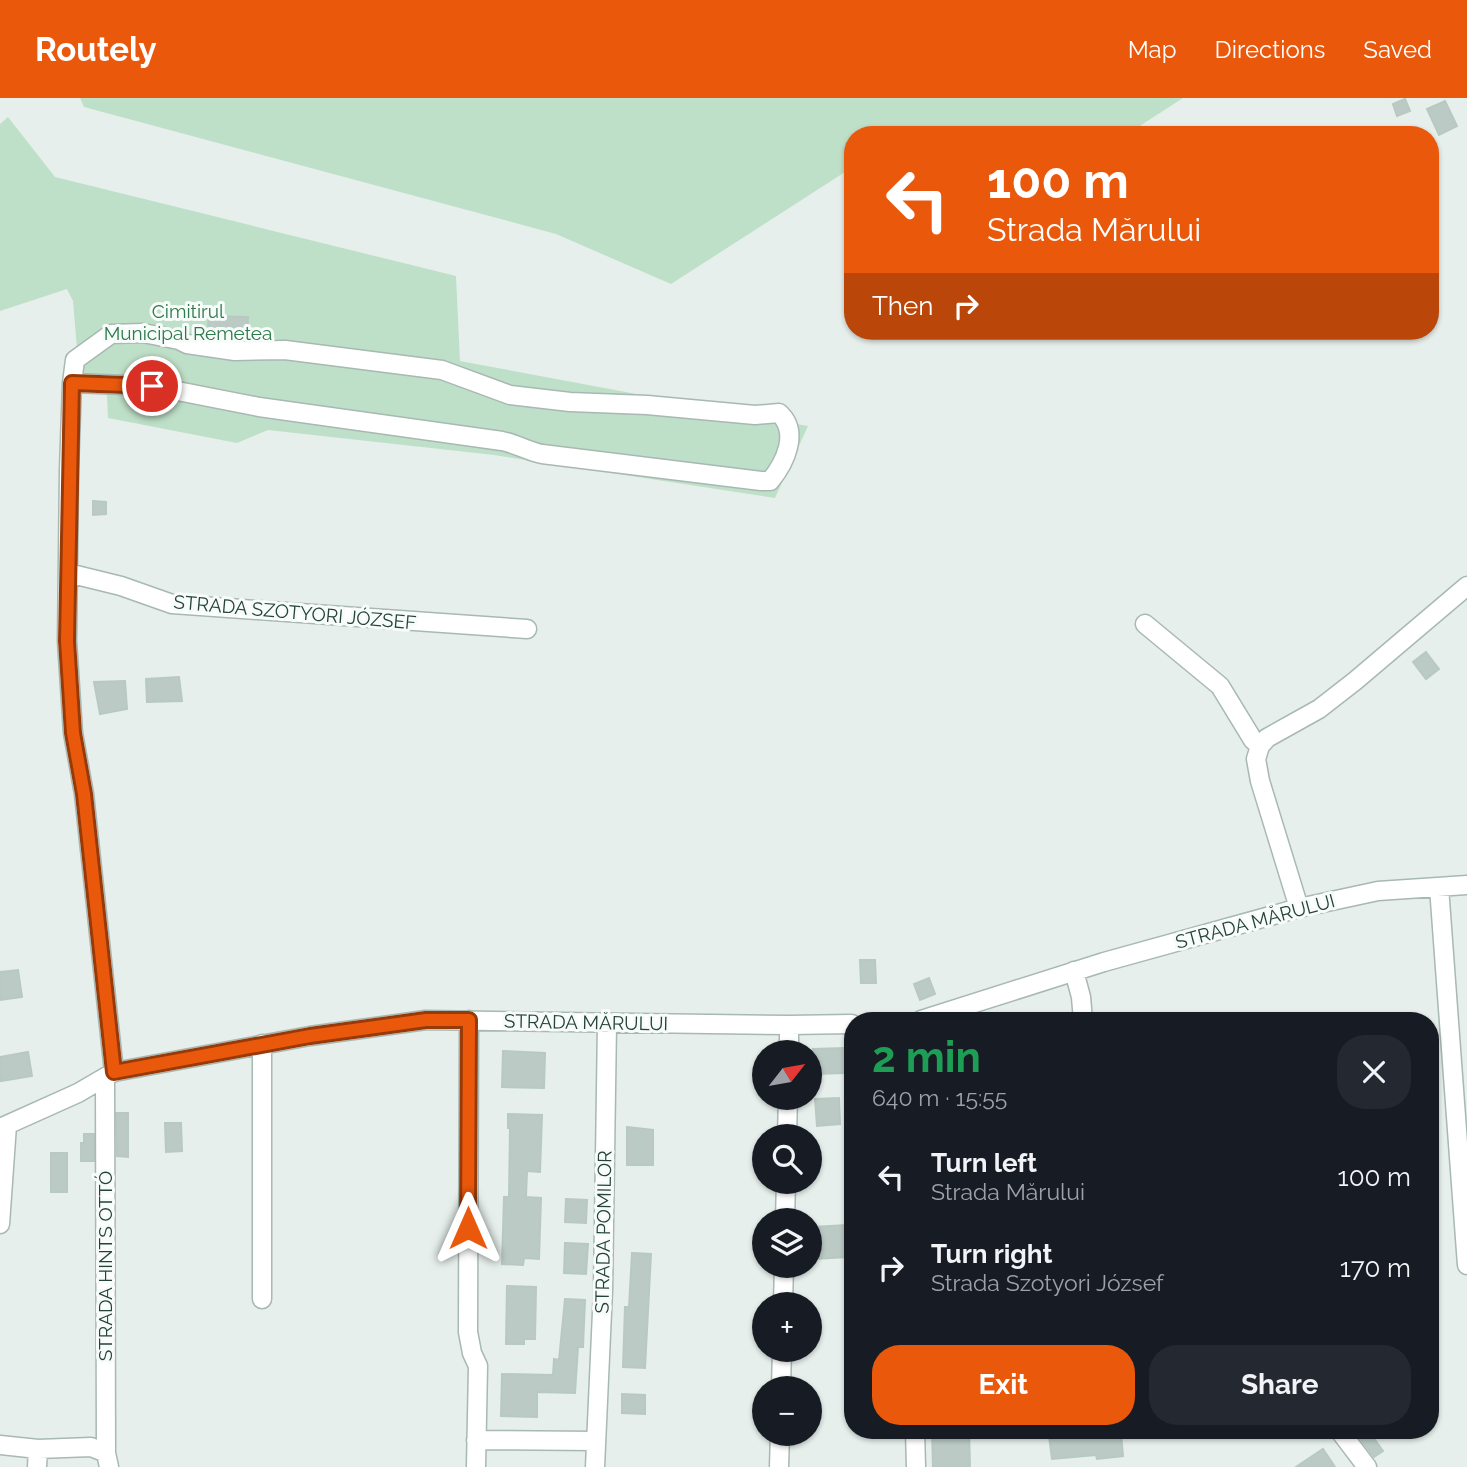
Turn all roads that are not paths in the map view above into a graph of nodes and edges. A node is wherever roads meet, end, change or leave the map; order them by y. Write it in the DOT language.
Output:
graph roads {
  1 [pos="72,383"];
  2 [pos="68,573"];
  3 [pos="1467,586"];
  4 [pos="1145,624"];
  5 [pos="527,629"];
  6 [pos="1261,746"];
  7 [pos="1467,885"];
  8 [pos="1439,887"];
  9 [pos="1299,908"];
  10 [pos="1074,971"];
  11 [pos="947,1012"];
  12 [pos="1082,1012"];
  13 [pos="469,1020"];
  14 [pos="607,1023"];
  15 [pos="844,1024"];
  16 [pos="789,1025"];
  17 [pos="789,1040"];
  18 [pos="262,1044"];
  19 [pos="109,1075"];
  20 [pos="4,1127"];
  21 [pos="0,1223"];
  22 [pos="1467,1265"];
  23 [pos="262,1299"];
  24 [pos="915,1439"];
  25 [pos="1346,1439"];
  26 [pos="477,1440"];
  27 [pos="596,1441"];
  28 [pos="0,1444"];
  29 [pos="780,1446"];
  30 [pos="38,1449"];
  31 [pos="108,1460"];
  32 [pos="37,1467"];
  33 [pos="476,1467"];
  34 [pos="595,1467"];
  35 [pos="779,1467"];
  36 [pos="916,1467"];
  37 [pos="1367,1467"];
  1 -- 1 [label="street"];
  1 -- 2 [label="street"];
  2 -- 5 [label="street, STRADA SZOTYORI JÓZSEF"];
  2 -- 19 [label="street"];
  3 -- 6 [label="street"];
  4 -- 6 [label="street"];
  6 -- 9 [label="street"];
  7 -- 8 [label="street, STRADA MĂRULUI"];
  8 -- 9 [label="street, STRADA MĂRULUI"];
  8 -- 22 [label="street"];
  9 -- 10 [label="street, STRADA MĂRULUI"];
  10 -- 11 [label="street, STRADA MĂRULUI"];
  10 -- 12 [label="street"];
  13 -- 14 [label="street, STRADA MĂRULUI"];
  13 -- 18 [label="street, STRADA MĂRULUI"];
  13 -- 26 [label="street"];
  14 -- 16 [label="street, STRADA MĂRULUI"];
  14 -- 27 [label="street, STRADA POMILOR"];
  15 -- 16 [label="street, STRADA MĂRULUI"];
  16 -- 17 [label="street"];
  18 -- 19 [label="street, STRADA MĂRULUI"];
  18 -- 23 [label="street"];
  19 -- 20 [label="street"];
  19 -- 31 [label="street, STRADA HINTS OTTÓ"];
  20 -- 21 [label="street"];
  24 -- 36 [label="street"];
  25 -- 37 [label="street"];
  26 -- 27 [label="street"];
  26 -- 33 [label="street"];
  27 -- 34 [label="street, STRADA POMILOR"];
  28 -- 30 [label="street, STRADA HINTS OTTÓ"];
  29 -- 35 [label="street"];
  30 -- 31 [label="street, STRADA HINTS OTTÓ"];
  30 -- 32 [label="street"];
}
